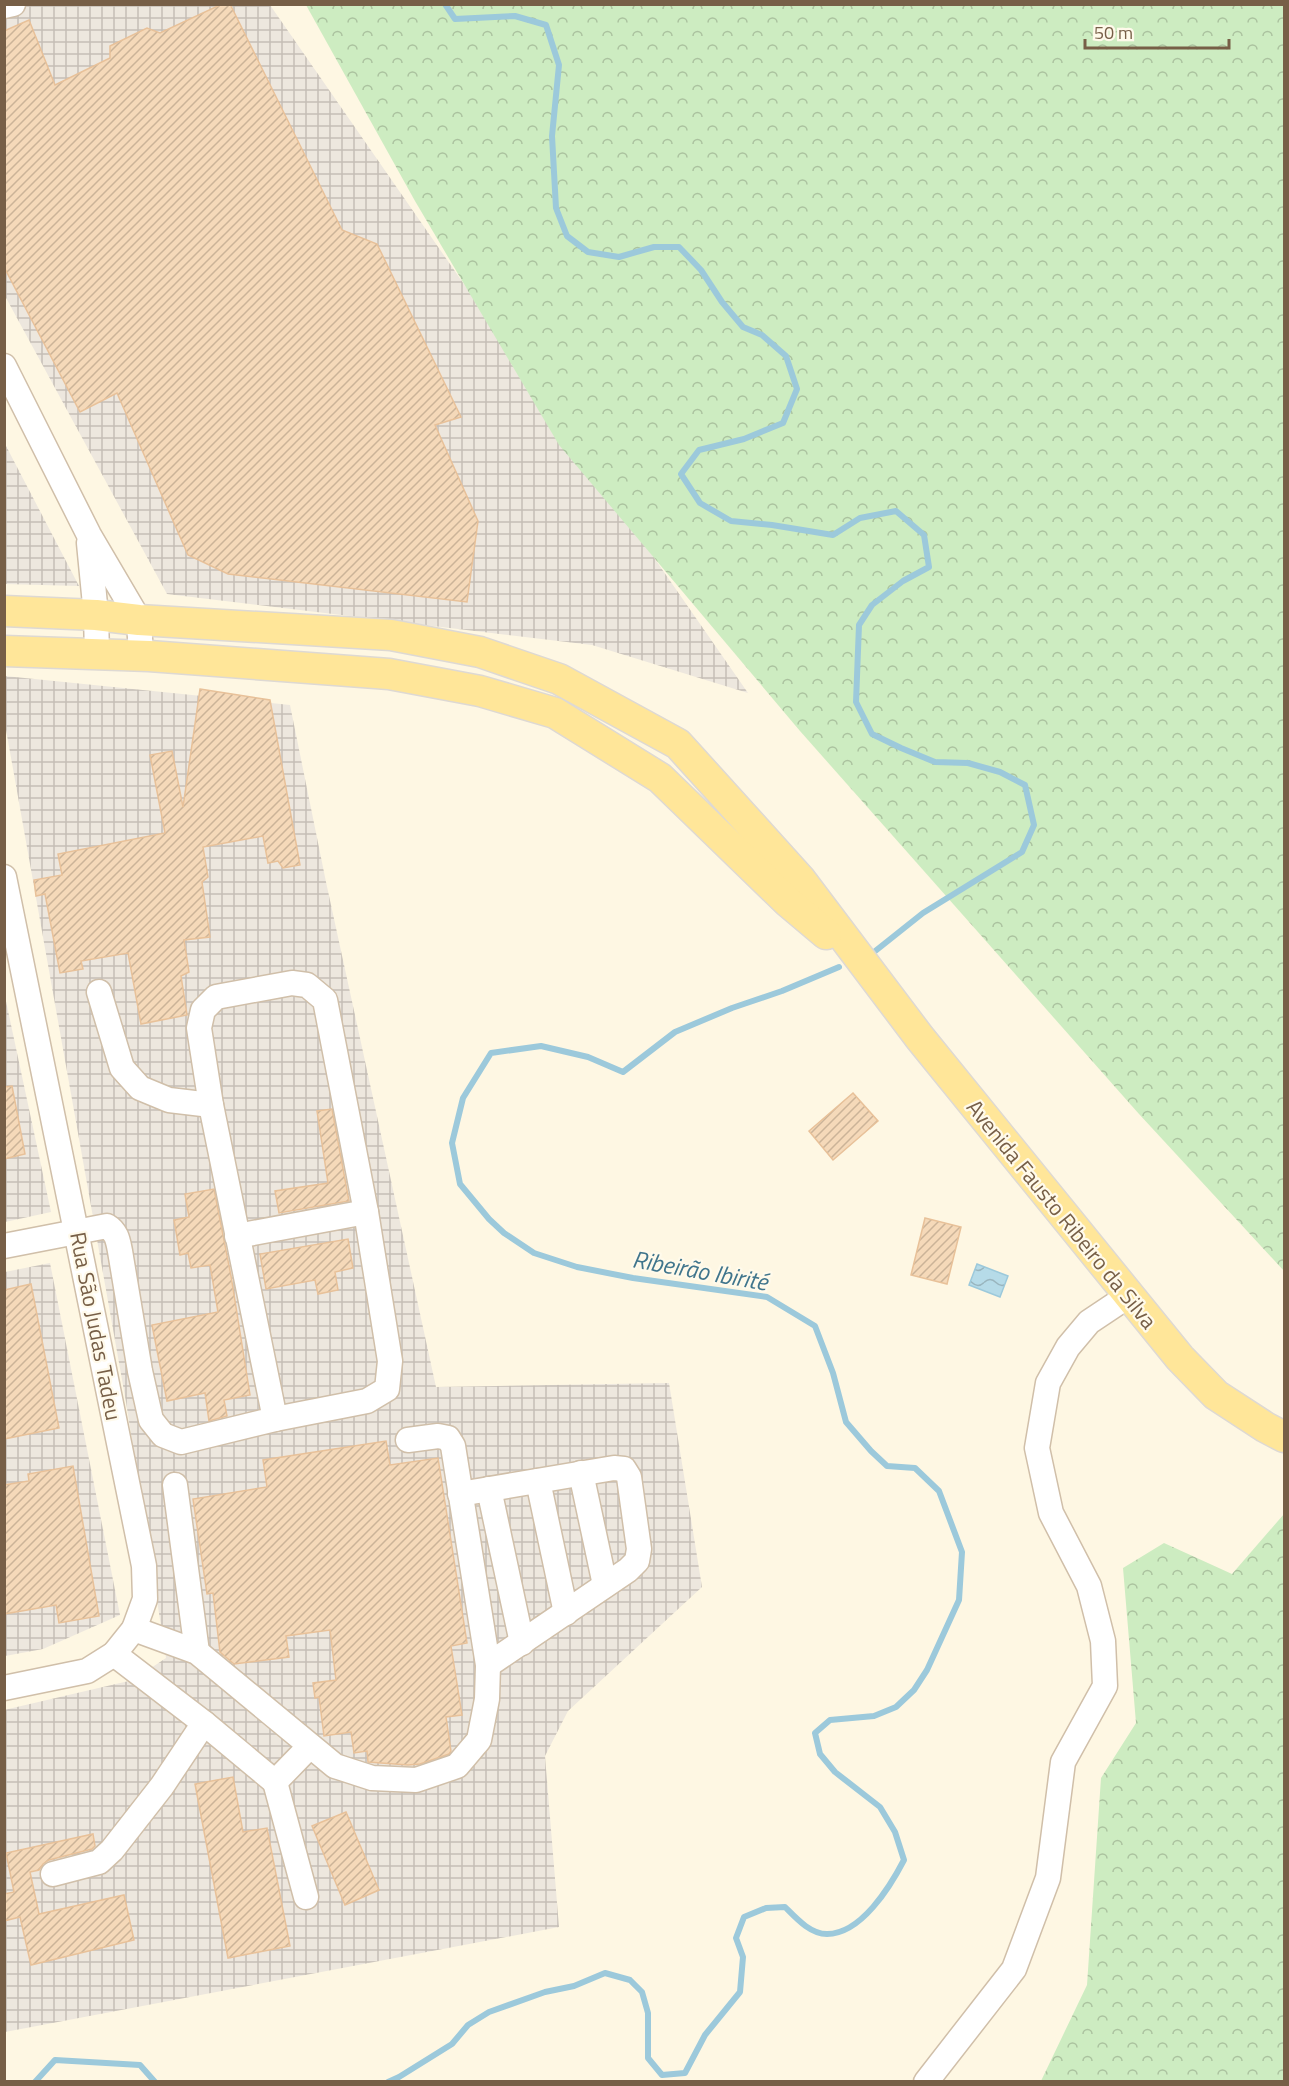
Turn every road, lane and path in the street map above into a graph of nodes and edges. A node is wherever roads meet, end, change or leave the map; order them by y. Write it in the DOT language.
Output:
graph roads {
  1 [pos="13,4"];
  2 [pos="4,6"];
  3 [pos="4,366"];
  4 [pos="89,535"];
  5 [pos="4,611"];
  6 [pos="96,615"];
  7 [pos="139,620"];
  8 [pos="4,651"];
  9 [pos="97,654"];
  10 [pos="141,656"];
  11 [pos="678,744"];
  12 [pos="660,778"];
  13 [pos="4,878"];
  14 [pos="863,965"];
  15 [pos="99,992"];
  16 [pos="211,1105"];
  17 [pos="366,1212"];
  18 [pos="76,1232"];
  19 [pos="237,1236"];
  20 [pos="4,1246"];
  21 [pos="1128,1296"];
  22 [pos="275,1419"];
  23 [pos="1284,1437"];
  24 [pos="408,1440"];
  25 [pos="581,1473"];
  26 [pos="538,1481"];
  27 [pos="175,1485"];
  28 [pos="489,1489"];
  29 [pos="460,1494"];
  30 [pos="605,1585"];
  31 [pos="566,1613"];
  32 [pos="135,1629"];
  33 [pos="522,1643"];
  34 [pos="197,1652"];
  35 [pos="114,1654"];
  36 [pos="488,1665"];
  37 [pos="4,1688"];
  38 [pos="204,1723"];
  39 [pos="310,1746"];
  40 [pos="275,1782"];
  41 [pos="53,1874"];
  42 [pos="306,1897"];
  43 [pos="926,2082"];
  1 -- 2 [label="street"];
  3 -- 4 [label="street"];
  4 -- 6 [label="street"];
  4 -- 7 [label="street"];
  5 -- 6 [label="main road"];
  6 -- 7 [label="main road"];
  6 -- 9 [label="street"];
  7 -- 10 [label="street"];
  7 -- 11 [label="main road"];
  8 -- 9 [label="main road"];
  9 -- 10 [label="main road"];
  10 -- 12 [label="main road"];
  11 -- 12 [label="main road"];
  11 -- 14 [label="main road"];
  12 -- 14 [label="main road"];
  13 -- 18 [label="street, Rua São Judas Tadeu"];
  14 -- 21 [label="main road, Avenida Fausto Ribeiro da Silva"];
  15 -- 16 [label="street"];
  16 -- 17 [label="street"];
  16 -- 19 [label="street"];
  17 -- 19 [label="street"];
  17 -- 22 [label="street"];
  18 -- 20 [label="street"];
  18 -- 22 [label="street"];
  18 -- 32 [label="street, Rua São Judas Tadeu"];
  19 -- 22 [label="street"];
  21 -- 23 [label="main road, Avenida Fausto Ribeiro da Silva"];
  21 -- 43 [label="street"];
  24 -- 29 [label="street"];
  25 -- 26 [label="street"];
  25 -- 30 [label="street"];
  25 -- 30 [label="street"];
  26 -- 28 [label="street"];
  26 -- 31 [label="street"];
  27 -- 34 [label="street"];
  28 -- 29 [label="street"];
  28 -- 33 [label="street"];
  29 -- 36 [label="street"];
  30 -- 31 [label="street"];
  31 -- 33 [label="street"];
  32 -- 34 [label="street"];
  32 -- 35 [label="street, Rua São Judas Tadeu"];
  33 -- 36 [label="street"];
  34 -- 39 [label="street"];
  35 -- 37 [label="street, Rua São Judas Tadeu"];
  35 -- 38 [label="street"];
  36 -- 39 [label="street"];
  38 -- 40 [label="street"];
  38 -- 41 [label="street"];
  39 -- 40 [label="street"];
  40 -- 42 [label="street"];
}
